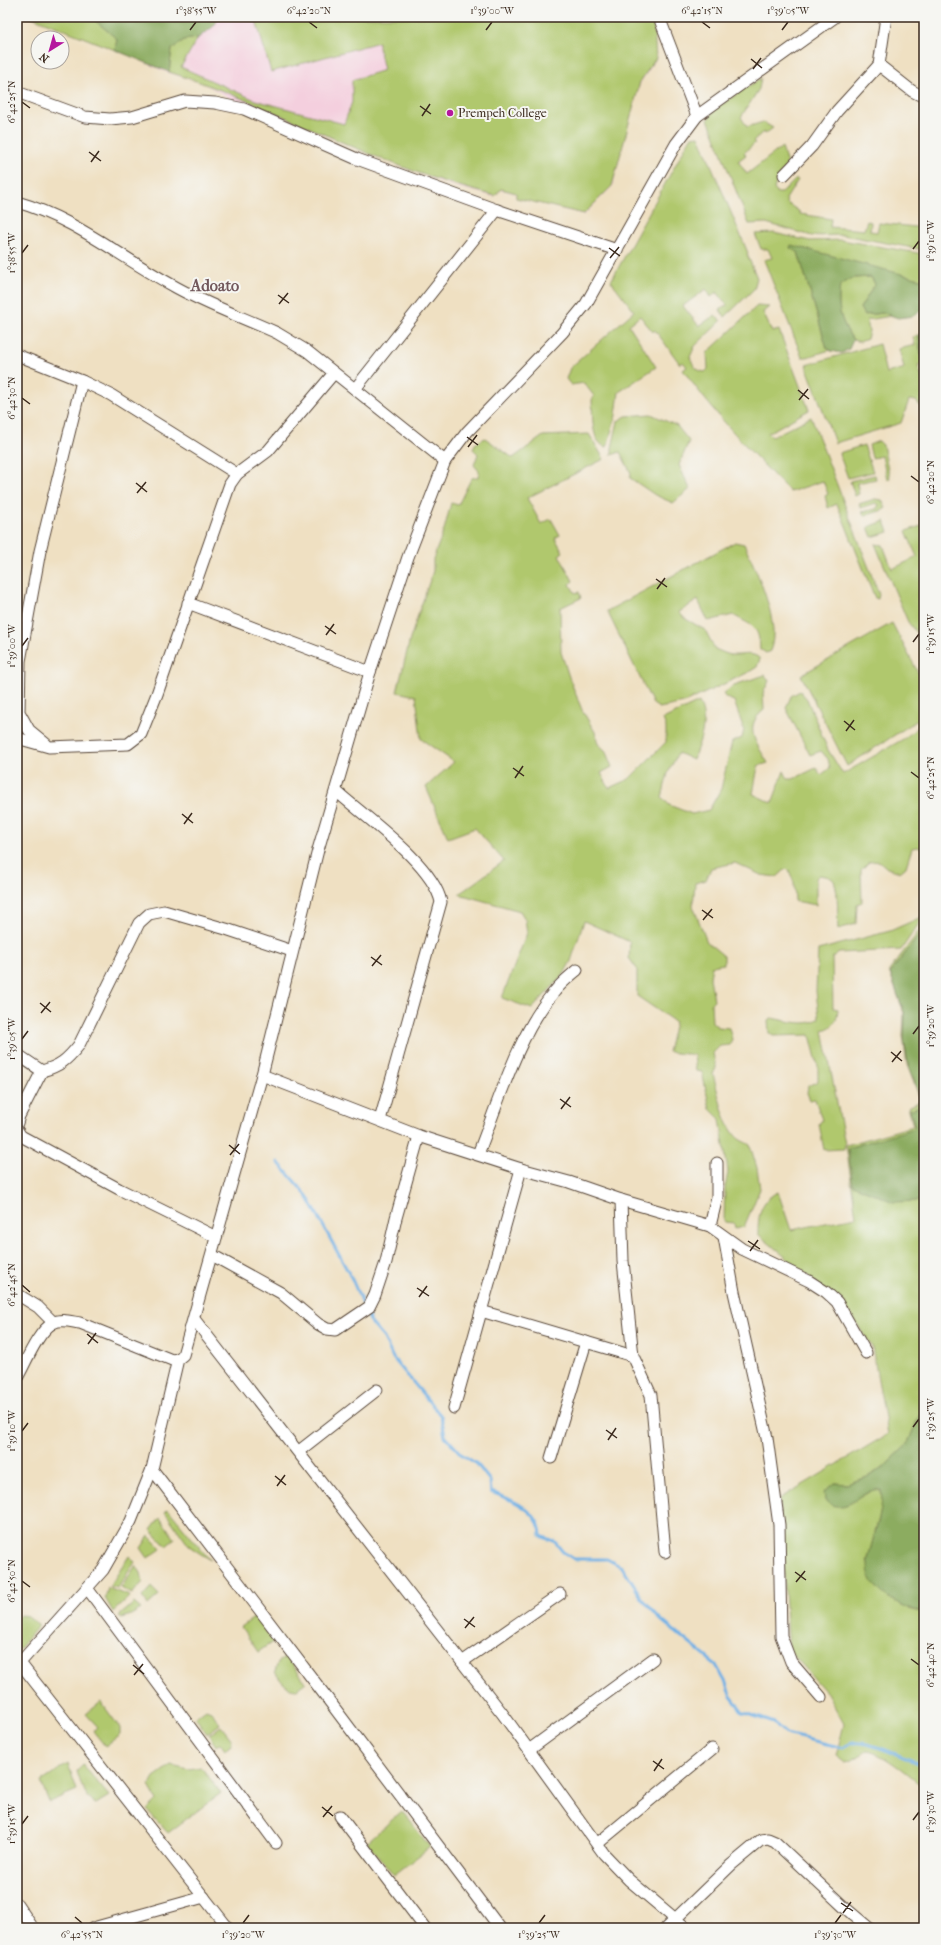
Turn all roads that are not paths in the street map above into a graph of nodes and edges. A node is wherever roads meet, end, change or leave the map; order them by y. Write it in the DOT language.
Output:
graph roads {
  1 [pos="659,17"];
  2 [pos="835,17"];
  3 [pos="886,17"];
  4 [pos="879,66"];
  5 [pos="17,92"];
  6 [pos="924,97"];
  7 [pos="697,116"];
  8 [pos="784,175"];
  9 [pos="17,202"];
  10 [pos="497,210"];
  11 [pos="617,250"];
  12 [pos="17,355"];
  13 [pos="334,373"];
  14 [pos="82,381"];
  15 [pos="354,389"];
  16 [pos="445,461"];
  17 [pos="237,474"];
  18 [pos="188,603"];
  19 [pos="370,672"];
  20 [pos="17,738"];
  21 [pos="49,747"];
  22 [pos="336,791"];
  23 [pos="292,951"];
  24 [pos="577,970"];
  25 [pos="17,1054"];
  26 [pos="42,1071"];
  27 [pos="262,1075"];
  28 [pos="380,1120"];
  29 [pos="17,1124"];
  30 [pos="17,1130"];
  31 [pos="419,1136"];
  32 [pos="478,1154"];
  33 [pos="717,1163"];
  34 [pos="521,1169"];
  35 [pos="621,1200"];
  36 [pos="710,1226"];
  37 [pos="216,1237"];
  38 [pos="724,1237"];
  39 [pos="212,1255"];
  40 [pos="17,1294"];
  41 [pos="481,1311"];
  42 [pos="194,1319"];
  43 [pos="53,1322"];
  44 [pos="586,1342"];
  45 [pos="866,1353"];
  46 [pos="633,1356"];
  47 [pos="178,1359"];
  48 [pos="17,1378"];
  49 [pos="377,1390"];
  50 [pos="454,1408"];
  51 [pos="298,1452"];
  52 [pos="551,1458"];
  53 [pos="152,1469"];
  54 [pos="665,1552"];
  55 [pos="88,1588"];
  56 [pos="560,1594"];
  57 [pos="653,1659"];
  58 [pos="462,1662"];
  59 [pos="18,1665"];
  60 [pos="822,1697"];
  61 [pos="712,1749"];
  62 [pos="529,1750"];
  63 [pos="340,1816"];
  64 [pos="276,1843"];
  65 [pos="597,1844"];
  66 [pos="204,1897"];
  67 [pos="17,1904"];
  68 [pos="676,1918"];
  69 [pos="33,1928"];
  70 [pos="93,1928"];
  71 [pos="228,1928"];
  72 [pos="425,1928"];
  73 [pos="500,1928"];
  74 [pos="666,1928"];
  75 [pos="686,1928"];
  76 [pos="869,1928"];
  1 -- 7 [label="street"];
  2 -- 7 [label="street"];
  3 -- 4 [label="street"];
  4 -- 6 [label="street"];
  4 -- 8 [label="street"];
  5 -- 10 [label="street"];
  7 -- 11 [label="street"];
  9 -- 13 [label="street"];
  10 -- 11 [label="street"];
  10 -- 15 [label="street"];
  11 -- 16 [label="street"];
  12 -- 14 [label="street"];
  13 -- 15 [label="street"];
  13 -- 17 [label="street"];
  14 -- 17 [label="street"];
  14 -- 21 [label="street"];
  15 -- 16 [label="street"];
  16 -- 19 [label="street"];
  17 -- 18 [label="street"];
  18 -- 19 [label="street"];
  18 -- 21 [label="street"];
  19 -- 22 [label="street"];
  20 -- 21 [label="street"];
  22 -- 23 [label="street"];
  22 -- 28 [label="street"];
  23 -- 26 [label="street"];
  23 -- 27 [label="street"];
  24 -- 32 [label="street"];
  25 -- 26 [label="street"];
  26 -- 29 [label="street"];
  27 -- 28 [label="street"];
  27 -- 37 [label="street"];
  28 -- 31 [label="street"];
  30 -- 37 [label="street"];
  31 -- 32 [label="street"];
  31 -- 39 [label="street"];
  32 -- 34 [label="street"];
  33 -- 36 [label="street"];
  34 -- 35 [label="street"];
  34 -- 41 [label="street"];
  35 -- 36 [label="street"];
  35 -- 46 [label="street"];
  36 -- 38 [label="street"];
  37 -- 39 [label="street"];
  38 -- 45 [label="street"];
  38 -- 60 [label="street"];
  39 -- 42 [label="street"];
  40 -- 43 [label="street"];
  41 -- 44 [label="street"];
  41 -- 50 [label="street"];
  42 -- 47 [label="street"];
  42 -- 51 [label="street"];
  43 -- 47 [label="street"];
  43 -- 48 [label="street"];
  44 -- 46 [label="street"];
  44 -- 52 [label="street"];
  46 -- 54 [label="street"];
  47 -- 53 [label="street"];
  49 -- 51 [label="street"];
  51 -- 58 [label="street"];
  53 -- 55 [label="street"];
  53 -- 73 [label="street"];
  55 -- 59 [label="street"];
  55 -- 64 [label="street"];
  56 -- 58 [label="street"];
  57 -- 62 [label="street"];
  58 -- 62 [label="street"];
  59 -- 66 [label="street"];
  61 -- 65 [label="street"];
  62 -- 65 [label="street"];
  63 -- 72 [label="street"];
  65 -- 68 [label="street"];
  66 -- 70 [label="street"];
  66 -- 71 [label="street"];
  67 -- 69 [label="street"];
  68 -- 74 [label="street"];
  68 -- 75 [label="street"];
  68 -- 76 [label="street"];
}
